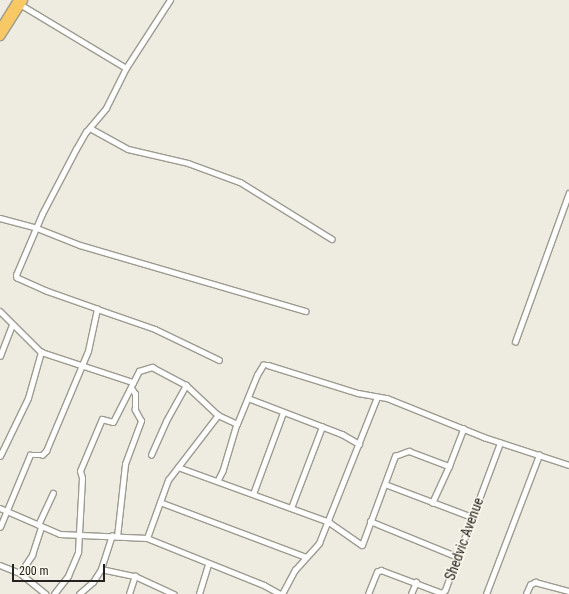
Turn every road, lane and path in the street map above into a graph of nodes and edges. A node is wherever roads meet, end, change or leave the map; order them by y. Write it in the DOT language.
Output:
graph roads {
  1 [pos="170,0"];
  2 [pos="19,2"];
  3 [pos="0,27"];
  4 [pos="0,36"];
  5 [pos="126,68"];
  6 [pos="90,128"];
  7 [pos="569,193"];
  8 [pos="0,218"];
  9 [pos="37,228"];
  10 [pos="332,239"];
  11 [pos="98,309"];
  12 [pos="0,311"];
  13 [pos="306,311"];
  14 [pos="12,325"];
  15 [pos="515,342"];
  16 [pos="41,352"];
  17 [pos="0,356"];
  18 [pos="219,360"];
  19 [pos="83,364"];
  20 [pos="133,382"];
  21 [pos="186,385"];
  22 [pos="131,388"];
  23 [pos="376,397"];
  24 [pos="248,398"];
  25 [pos="283,412"];
  26 [pos="218,415"];
  27 [pos="237,424"];
  28 [pos="322,427"];
  29 [pos="463,429"];
  30 [pos="500,443"];
  31 [pos="359,444"];
  32 [pos="151,455"];
  33 [pos="539,455"];
  34 [pos="0,456"];
  35 [pos="569,465"];
  36 [pos="449,466"];
  37 [pos="178,467"];
  38 [pos="218,481"];
  39 [pos="385,484"];
  40 [pos="53,493"];
  41 [pos="253,494"];
  42 [pos="160,502"];
  43 [pos="432,503"];
  44 [pos="0,508"];
  45 [pos="291,508"];
  46 [pos="6,510"];
  47 [pos="472,517"];
  48 [pos="370,521"];
  49 [pos="328,522"];
  50 [pos="39,526"];
  51 [pos="0,527"];
  52 [pos="78,534"];
  53 [pos="115,536"];
  54 [pos="147,538"];
  55 [pos="306,557"];
  56 [pos="458,557"];
  57 [pos="208,564"];
  58 [pos="0,565"];
  59 [pos="102,569"];
  60 [pos="20,573"];
  61 [pos="135,576"];
  62 [pos="416,582"];
  63 [pos="569,591"];
  64 [pos="161,592"];
  65 [pos="46,594"];
  66 [pos="54,594"];
  67 [pos="79,594"];
  68 [pos="129,594"];
  69 [pos="174,594"];
  70 [pos="199,594"];
  71 [pos="281,594"];
  72 [pos="368,594"];
  73 [pos="411,594"];
  74 [pos="486,594"];
  75 [pos="526,594"];
  1 -- 5 [label="street"];
  2 -- 3 [label="highway"];
  2 -- 4 [label="highway"];
  2 -- 5 [label="street"];
  5 -- 6 [label="street"];
  6 -- 9 [label="street"];
  6 -- 10 [label="street"];
  7 -- 15 [label="street"];
  8 -- 9 [label="street"];
  9 -- 11 [label="street"];
  9 -- 13 [label="street"];
  11 -- 18 [label="street"];
  11 -- 19 [label="street"];
  12 -- 14 [label="street"];
  14 -- 16 [label="street"];
  14 -- 17 [label="street"];
  16 -- 19 [label="street"];
  16 -- 34 [label="street"];
  19 -- 20 [label="street"];
  19 -- 46 [label="street"];
  20 -- 21 [label="street"];
  20 -- 22 [label="street"];
  21 -- 26 [label="street"];
  21 -- 32 [label="street"];
  22 -- 52 [label="street"];
  22 -- 53 [label="street"];
  23 -- 24 [label="street"];
  23 -- 29 [label="street"];
  23 -- 31 [label="street"];
  24 -- 25 [label="street"];
  24 -- 27 [label="street"];
  25 -- 28 [label="street"];
  25 -- 41 [label="street"];
  26 -- 27 [label="street"];
  26 -- 37 [label="street"];
  27 -- 38 [label="street"];
  28 -- 31 [label="street"];
  28 -- 45 [label="street"];
  29 -- 30 [label="street"];
  29 -- 36 [label="street"];
  30 -- 33 [label="street"];
  30 -- 47 [label="street, Shedvic Avenue"];
  31 -- 49 [label="street"];
  33 -- 35 [label="street"];
  33 -- 74 [label="street"];
  36 -- 39 [label="street"];
  36 -- 43 [label="street"];
  37 -- 38 [label="street"];
  37 -- 42 [label="street"];
  38 -- 41 [label="street"];
  39 -- 43 [label="street"];
  39 -- 48 [label="street"];
  40 -- 50 [label="street"];
  41 -- 45 [label="street"];
  42 -- 54 [label="street"];
  42 -- 55 [label="street"];
  43 -- 47 [label="street"];
  44 -- 46 [label="street"];
  45 -- 49 [label="street"];
  46 -- 50 [label="street"];
  46 -- 51 [label="street"];
  47 -- 56 [label="street, Shedvic Avenue"];
  48 -- 49 [label="street"];
  48 -- 56 [label="street"];
  49 -- 55 [label="street"];
  50 -- 52 [label="street"];
  50 -- 60 [label="street"];
  52 -- 53 [label="street"];
  52 -- 66 [label="street"];
  53 -- 54 [label="street"];
  53 -- 59 [label="street"];
  54 -- 57 [label="street"];
  55 -- 71 [label="street"];
  56 -- 62 [label="street, Shedvic Avenue"];
  57 -- 70 [label="street"];
  57 -- 71 [label="street"];
  58 -- 60 [label="street"];
  59 -- 61 [label="street"];
  59 -- 67 [label="street"];
  60 -- 65 [label="street"];
  61 -- 64 [label="street"];
  61 -- 68 [label="street"];
  62 -- 72 [label="street, Shedvic Avenue"];
  62 -- 73 [label="street"];
  63 -- 75 [label="street"];
  64 -- 69 [label="street"];
}
